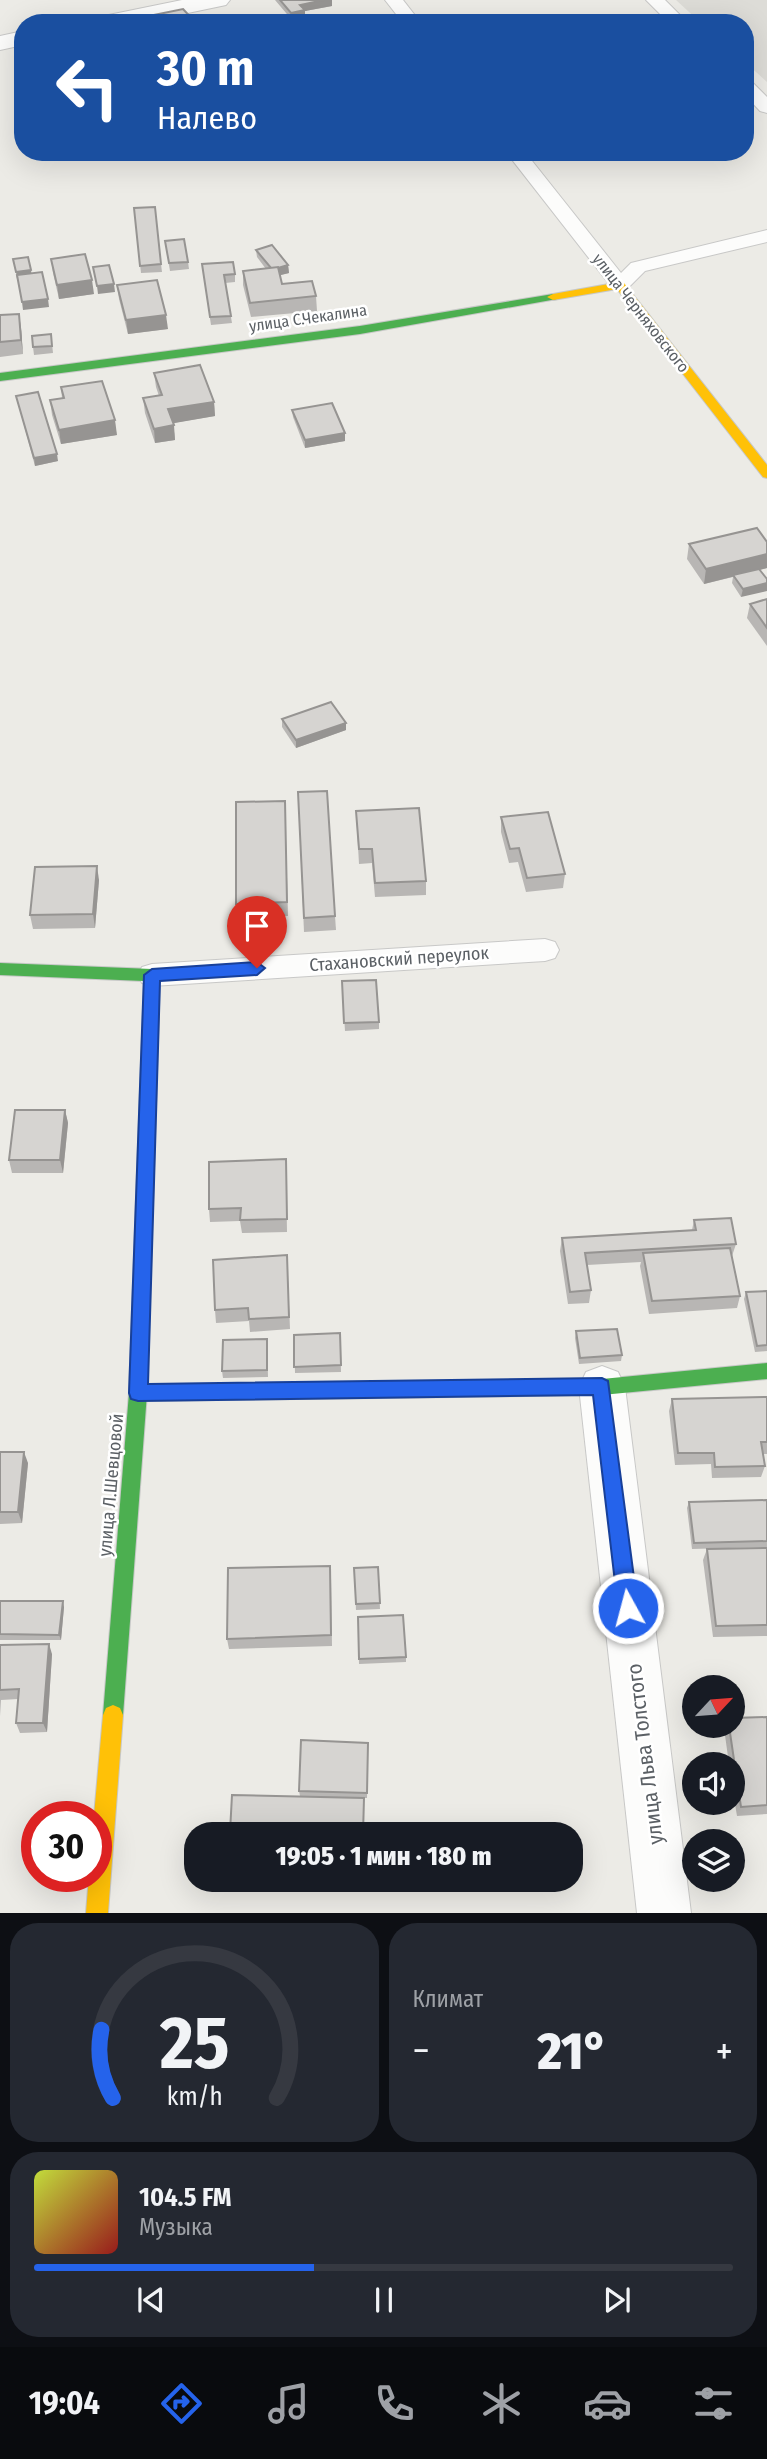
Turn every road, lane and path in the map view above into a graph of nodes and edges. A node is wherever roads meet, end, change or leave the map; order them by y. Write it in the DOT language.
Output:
graph roads {
  1 [pos="218,0"];
  2 [pos="394,0"];
  3 [pos="655,0"];
  4 [pos="148,14"];
  5 [pos="405,14"];
  6 [pos="670,14"];
  7 [pos="754,94"];
  8 [pos="767,107"];
  9 [pos="522,161"];
  10 [pos="767,236"];
  11 [pos="620,285"];
  12 [pos="0,377"];
  13 [pos="767,474"];
  14 [pos="545,950"];
  15 [pos="0,969"];
  16 [pos="152,975"];
  17 [pos="767,1371"];
  18 [pos="602,1387"];
  19 [pos="138,1393"];
  20 [pos="97,1913"];
  21 [pos="664,1913"];
  1 -- 4 [label="street"];
  2 -- 5 [label="lane"];
  3 -- 6 [label="lane"];
  7 -- 8 [label="lane"];
  9 -- 11 [label="lane, улица Черняховского"];
  10 -- 11 [label="lane"];
  11 -- 12 [label="street, улица С.Чекалина"];
  11 -- 13 [label="street, улица Черняховского"];
  14 -- 16 [label="lane, Стахановский переулок"];
  15 -- 16 [label="street, Стахановский переулок"];
  16 -- 19 [label="street, улица Л.Шевцовой"];
  17 -- 18 [label="street"];
  18 -- 19 [label="street"];
  18 -- 21 [label="street, улица Льва Толстого"];
  19 -- 20 [label="street, улица Л.Шевцовой"];
}
